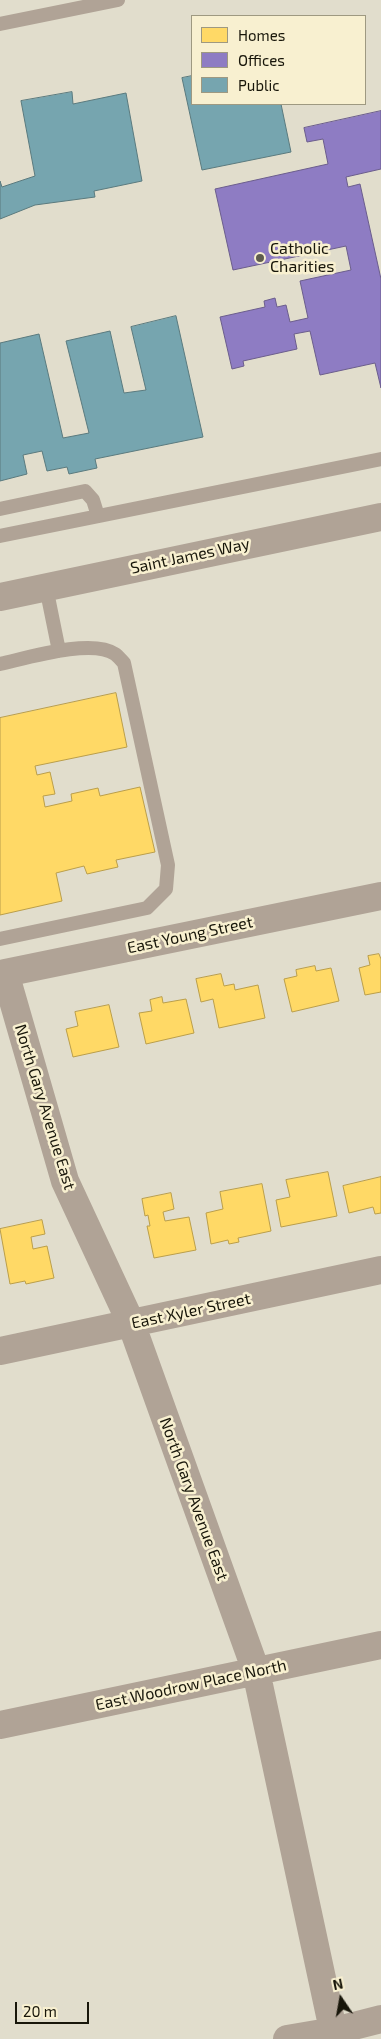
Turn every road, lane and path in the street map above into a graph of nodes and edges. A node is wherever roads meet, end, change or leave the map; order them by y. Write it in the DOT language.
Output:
graph roads {
  1 [pos="118,0"];
  2 [pos="0,24"];
  3 [pos="381,459"];
  4 [pos="0,508"];
  5 [pos="98,516"];
  6 [pos="381,517"];
  7 [pos="0,536"];
  8 [pos="46,587"];
  9 [pos="0,597"];
  10 [pos="59,651"];
  11 [pos="0,664"];
  12 [pos="381,896"];
  13 [pos="0,939"];
  14 [pos="2,974"];
  15 [pos="381,1270"];
  16 [pos="132,1323"];
  17 [pos="0,1351"];
  18 [pos="381,1645"];
  19 [pos="256,1671"];
  20 [pos="0,1725"];
  21 [pos="381,2019"];
  22 [pos="335,2035"];
  23 [pos="287,2039"];
  1 -- 2 [label="lane"];
  3 -- 5 [label="lane"];
  4 -- 5 [label="lane"];
  5 -- 7 [label="lane"];
  6 -- 8 [label="street, Saint James Way"];
  8 -- 9 [label="street, Saint James Way"];
  8 -- 10 [label="lane"];
  10 -- 11 [label="lane"];
  10 -- 13 [label="lane"];
  12 -- 14 [label="street, East Young Street"];
  14 -- 16 [label="street, North Gary Avenue East"];
  15 -- 16 [label="street, East Xyler Street"];
  16 -- 17 [label="street, East Xyler Street"];
  16 -- 19 [label="street, North Gary Avenue East"];
  18 -- 19 [label="street, East Woodrow Place North"];
  19 -- 20 [label="street, East Woodrow Place North"];
  19 -- 22 [label="street, North Gary Avenue East"];
  21 -- 22 [label="street"];
  22 -- 23 [label="street"];
}
